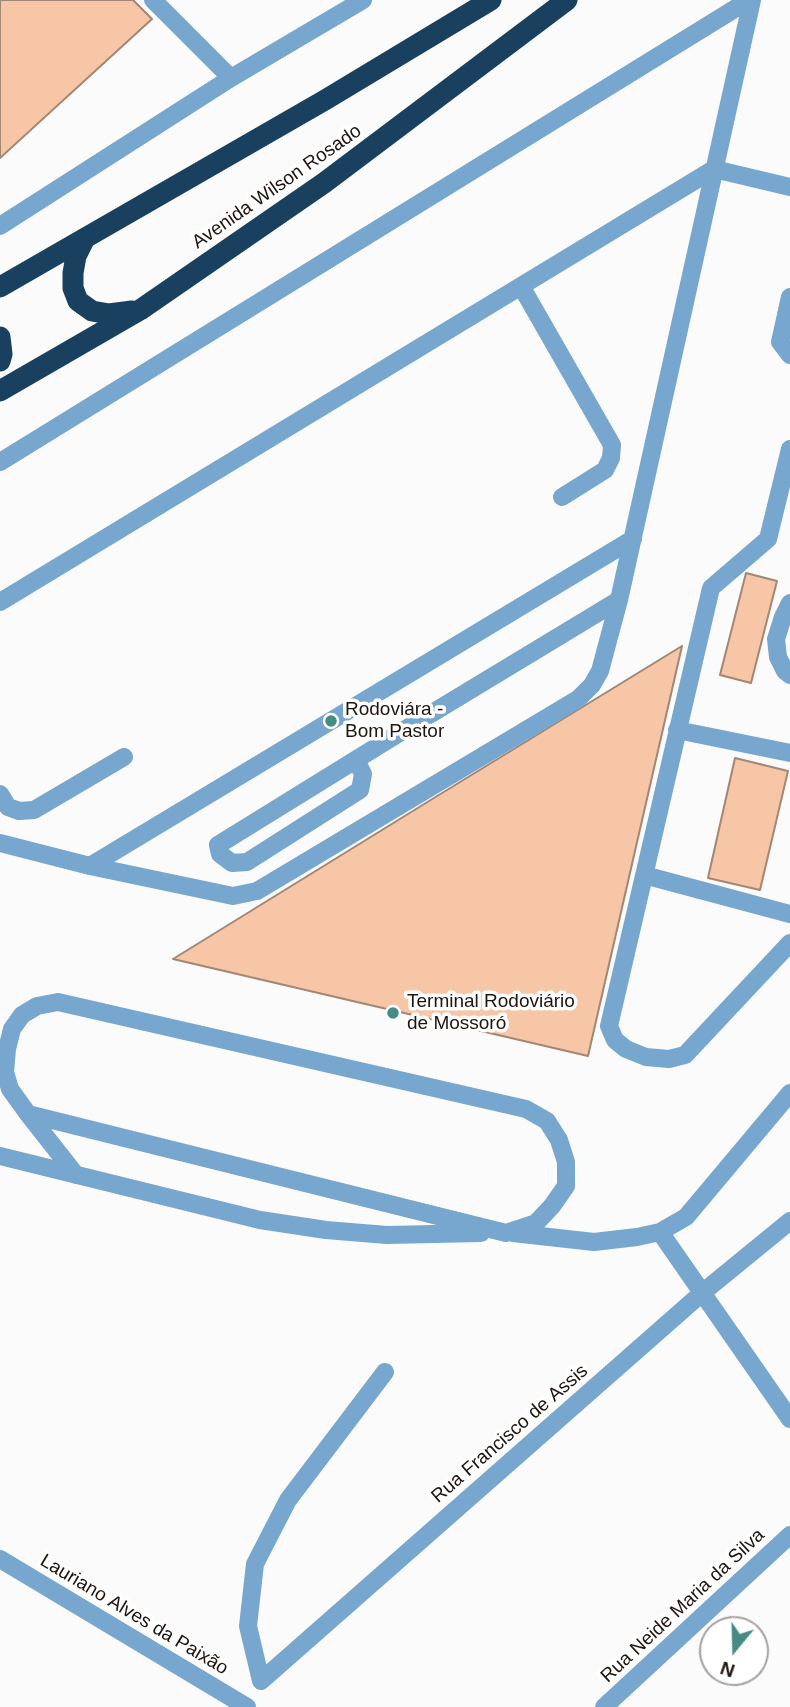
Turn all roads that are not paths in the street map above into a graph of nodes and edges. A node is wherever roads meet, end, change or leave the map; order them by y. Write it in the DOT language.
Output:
graph roads {
  1 [pos="153,0"];
  2 [pos="363,0"];
  3 [pos="491,0"];
  4 [pos="567,0"];
  5 [pos="751,0"];
  6 [pos="231,78"];
  7 [pos="714,169"];
  8 [pos="790,187"];
  9 [pos="0,226"];
  10 [pos="85,238"];
  11 [pos="522,286"];
  12 [pos="0,287"];
  13 [pos="790,297"];
  14 [pos="140,310"];
  15 [pos="787,320"];
  16 [pos="0,337"];
  17 [pos="790,355"];
  18 [pos="0,361"];
  19 [pos="0,391"];
  20 [pos="790,449"];
  21 [pos="0,462"];
  22 [pos="562,497"];
  23 [pos="633,539"];
  24 [pos="619,600"];
  25 [pos="0,602"];
  26 [pos="790,603"];
  27 [pos="790,675"];
  28 [pos="677,730"];
  29 [pos="790,753"];
  30 [pos="124,757"];
  31 [pos="356,760"];
  32 [pos="0,794"];
  33 [pos="0,843"];
  34 [pos="90,866"];
  35 [pos="644,875"];
  36 [pos="790,914"];
  37 [pos="790,943"];
  38 [pos="790,1093"];
  39 [pos="28,1114"];
  40 [pos="0,1156"];
  41 [pos="76,1175"];
  42 [pos="790,1221"];
  43 [pos="660,1232"];
  44 [pos="506,1233"];
  45 [pos="702,1293"];
  46 [pos="385,1372"];
  47 [pos="790,1419"];
  48 [pos="790,1535"];
  49 [pos="0,1559"];
  50 [pos="247,1707"];
  51 [pos="604,1707"];
  1 -- 6 [label="street"];
  2 -- 6 [label="street"];
  3 -- 10 [label="highway"];
  4 -- 14 [label="highway, Avenida Wilson Rosado"];
  5 -- 7 [label="street"];
  5 -- 21 [label="street"];
  6 -- 9 [label="street"];
  7 -- 8 [label="street"];
  7 -- 11 [label="street"];
  7 -- 23 [label="street"];
  10 -- 12 [label="highway"];
  10 -- 14 [label="highway"];
  11 -- 22 [label="street"];
  11 -- 25 [label="street"];
  13 -- 15 [label="street"];
  14 -- 19 [label="highway, Avenida Wilson Rosado"];
  15 -- 17 [label="street"];
  16 -- 18 [label="highway"];
  20 -- 28 [label="street"];
  23 -- 24 [label="street"];
  23 -- 34 [label="street"];
  24 -- 31 [label="street"];
  24 -- 34 [label="street"];
  26 -- 27 [label="street"];
  28 -- 29 [label="street"];
  28 -- 35 [label="street"];
  30 -- 32 [label="street"];
  31 -- 31 [label="street"];
  33 -- 34 [label="street"];
  35 -- 36 [label="street"];
  35 -- 37 [label="street"];
  38 -- 43 [label="street"];
  39 -- 41 [label="street"];
  39 -- 44 [label="street"];
  39 -- 44 [label="street"];
  40 -- 41 [label="street"];
  41 -- 44 [label="street"];
  42 -- 45 [label="street, Rua Francisco de Assis"];
  43 -- 44 [label="street"];
  43 -- 45 [label="street"];
  45 -- 46 [label="street, Rua Francisco de Assis"];
  45 -- 47 [label="street"];
  48 -- 51 [label="street, Rua Neide Maria da Silva"];
  49 -- 50 [label="street, Lauriano Alves da Paixão"];
}
